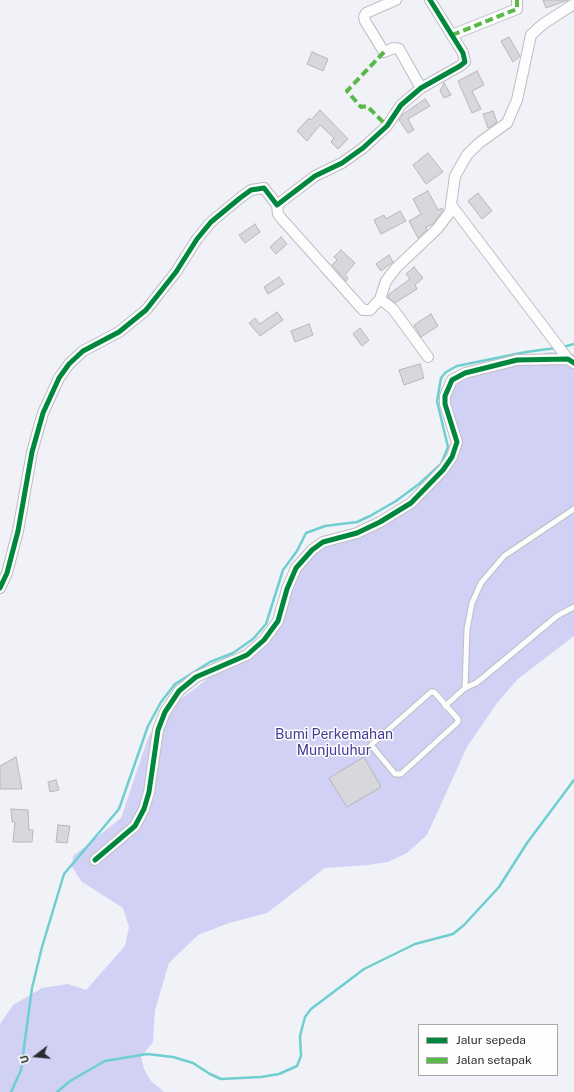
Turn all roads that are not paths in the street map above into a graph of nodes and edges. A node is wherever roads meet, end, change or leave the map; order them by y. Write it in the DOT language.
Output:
graph roads {
  1 [pos="396,0"];
  2 [pos="430,0"];
  3 [pos="517,0"];
  4 [pos="574,4"];
  5 [pos="452,35"];
  6 [pos="421,88"];
  7 [pos="277,205"];
  8 [pos="452,206"];
  9 [pos="380,299"];
  10 [pos="566,356"];
  11 [pos="428,357"];
  12 [pos="574,509"];
  13 [pos="0,588"];
  14 [pos="574,607"];
  15 [pos="464,688"];
  16 [pos="445,706"];
  17 [pos="95,860"];
  1 -- 6 [label="street"];
  2 -- 5 [label="street"];
  3 -- 5 [label="street"];
  4 -- 8 [label="street"];
  5 -- 6 [label="street"];
  6 -- 7 [label="street"];
  7 -- 9 [label="street"];
  7 -- 13 [label="street"];
  8 -- 9 [label="street"];
  8 -- 10 [label="street"];
  9 -- 11 [label="street"];
  10 -- 17 [label="street"];
  12 -- 15 [label="lane"];
  14 -- 15 [label="lane"];
  15 -- 16 [label="lane"];
  16 -- 16 [label="lane"];
}
